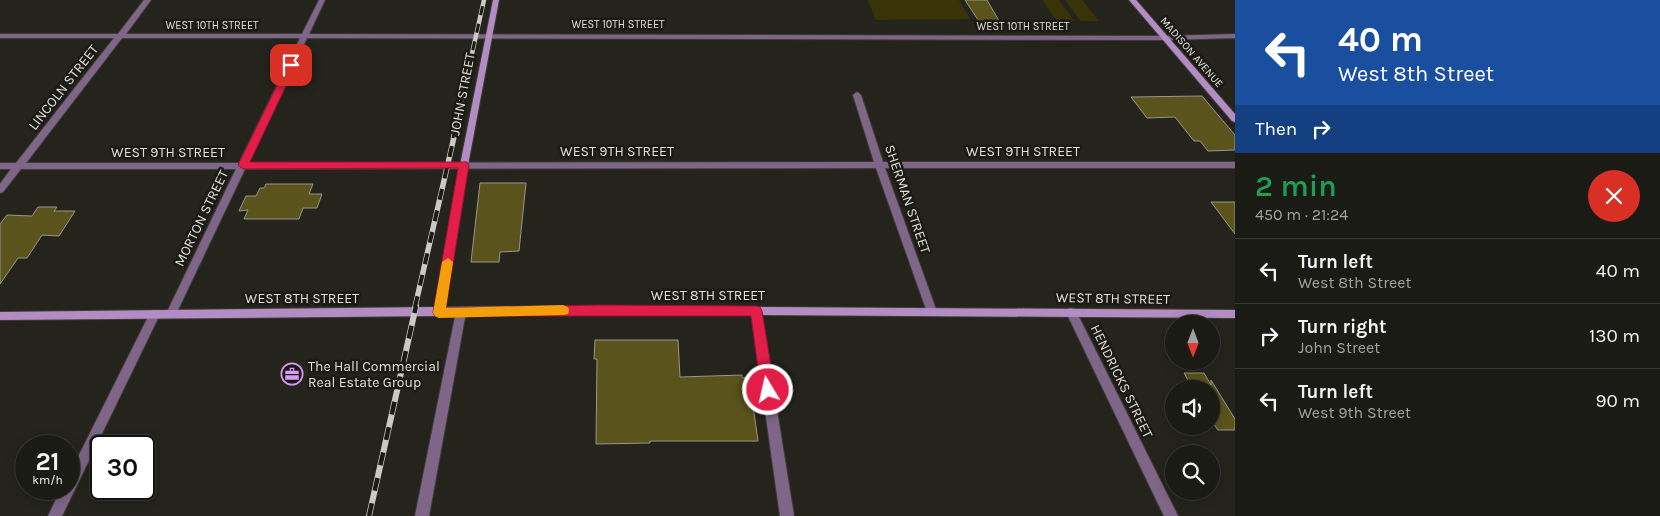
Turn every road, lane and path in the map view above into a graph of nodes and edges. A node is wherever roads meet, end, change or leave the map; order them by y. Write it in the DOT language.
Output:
graph roads {
  1 [pos="148,0"];
  2 [pos="322,0"];
  3 [pos="496,0"];
  4 [pos="1132,0"];
  5 [pos="0,36"];
  6 [pos="120,36"];
  7 [pos="305,36"];
  8 [pos="488,36"];
  9 [pos="1235,36"];
  10 [pos="1165,38"];
  11 [pos="857,95"];
  12 [pos="1235,118"];
  13 [pos="879,164"];
  14 [pos="243,165"];
  15 [pos="464,165"];
  16 [pos="1235,165"];
  17 [pos="0,166"];
  18 [pos="19,166"];
  19 [pos="0,190"];
  20 [pos="756,311"];
  21 [pos="461,312"];
  22 [pos="932,312"];
  23 [pos="1071,312"];
  24 [pos="439,313"];
  25 [pos="155,314"];
  26 [pos="171,314"];
  27 [pos="1235,314"];
  28 [pos="0,316"];
  29 [pos="80,466"];
  30 [pos="63,500"];
  31 [pos="55,516"];
  32 [pos="422,516"];
  33 [pos="787,516"];
  34 [pos="1171,516"];
  1 -- 6 [label="street, LINCOLN STREET"];
  2 -- 7 [label="street, MORTON STREET"];
  3 -- 8 [label="street, JOHN STREET"];
  4 -- 10 [label="street, MADISON AVENUE"];
  5 -- 6 [label="street, WEST 10TH STREET"];
  6 -- 7 [label="street, WEST 10TH STREET"];
  6 -- 18 [label="street, LINCOLN STREET"];
  7 -- 8 [label="street, WEST 10TH STREET"];
  7 -- 14 [label="street, MORTON STREET"];
  8 -- 10 [label="street, WEST 10TH STREET"];
  8 -- 15 [label="street, JOHN STREET"];
  9 -- 10 [label="street, WEST 10TH STREET"];
  10 -- 12 [label="street, MADISON AVENUE"];
  11 -- 13 [label="street, SHERMAN STREET"];
  13 -- 15 [label="street, WEST 9TH STREET"];
  13 -- 16 [label="street, WEST 9TH STREET"];
  13 -- 22 [label="street, SHERMAN STREET"];
  14 -- 15 [label="street, WEST 9TH STREET"];
  14 -- 18 [label="street, WEST 9TH STREET"];
  14 -- 26 [label="street, MORTON STREET"];
  15 -- 24 [label="street, JOHN STREET"];
  17 -- 18 [label="street, WEST 9TH STREET"];
  18 -- 19 [label="street, LINCOLN STREET"];
  20 -- 21 [label="street, WEST 8TH STREET"];
  20 -- 22 [label="street, WEST 8TH STREET"];
  20 -- 33 [label="street"];
  21 -- 24 [label="street, WEST 8TH STREET"];
  21 -- 32 [label="street"];
  22 -- 23 [label="street, WEST 8TH STREET"];
  23 -- 27 [label="street, WEST 8TH STREET"];
  23 -- 34 [label="street, HENDRICKS STREET"];
  24 -- 26 [label="street, WEST 8TH STREET"];
  25 -- 26 [label="street, WEST 8TH STREET"];
  25 -- 28 [label="street, WEST 8TH STREET"];
  25 -- 29 [label="street"];
  30 -- 31 [label="street"];
}
